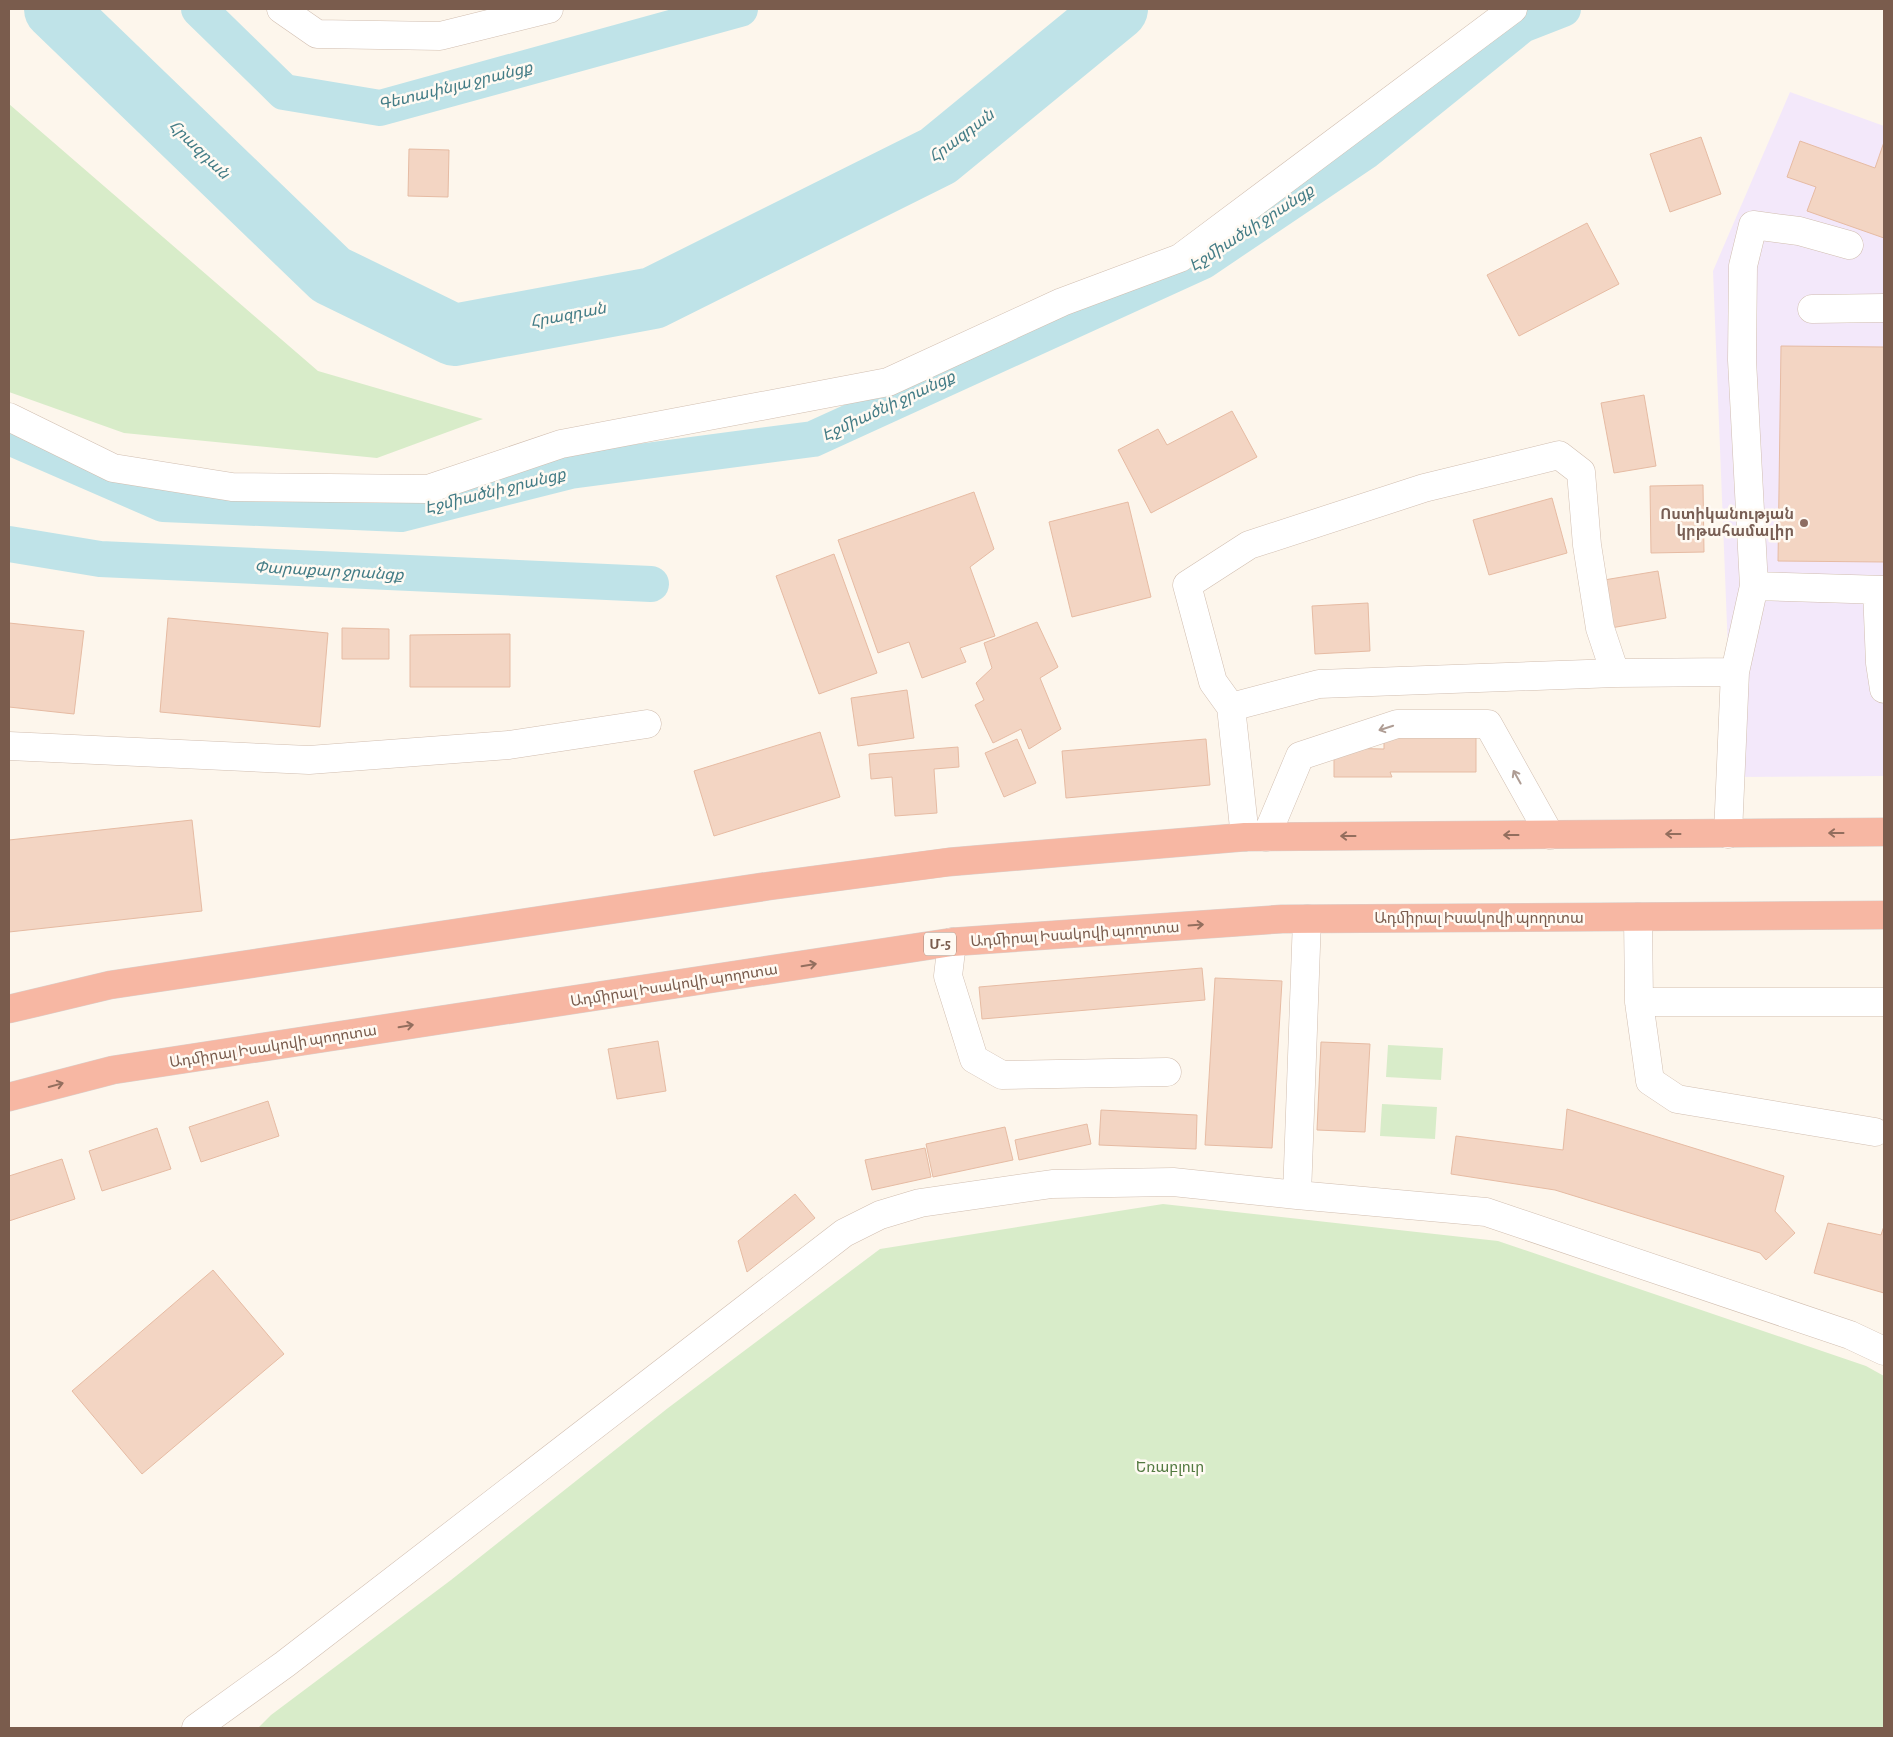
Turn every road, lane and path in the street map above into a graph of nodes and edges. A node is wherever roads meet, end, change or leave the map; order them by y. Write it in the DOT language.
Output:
graph roads {
  1 [pos="281,9"];
  2 [pos="549,9"];
  3 [pos="1513,9"];
  4 [pos="1849,245"];
  5 [pos="1884,308"];
  6 [pos="1812,309"];
  7 [pos="9,417"];
  8 [pos="1754,586"];
  9 [pos="1881,590"];
  10 [pos="1735,672"];
  11 [pos="1615,673"];
  12 [pos="1884,689"];
  13 [pos="1231,707"];
  14 [pos="647,724"];
  15 [pos="9,746"];
  16 [pos="1884,832"];
  17 [pos="1728,834"];
  18 [pos="1550,835"];
  19 [pos="1256,837"];
  20 [pos="1884,915"];
  21 [pos="1638,917"];
  22 [pos="1307,919"];
  23 [pos="952,942"];
  24 [pos="1639,1002"];
  25 [pos="1884,1002"];
  26 [pos="9,1009"];
  27 [pos="1167,1072"];
  28 [pos="9,1098"];
  29 [pos="1875,1132"];
  30 [pos="1297,1196"];
  31 [pos="1884,1351"];
  32 [pos="196,1728"];
  1 -- 2 [label="street"];
  3 -- 7 [label="street"];
  4 -- 8 [label="street"];
  5 -- 6 [label="street"];
  8 -- 9 [label="street"];
  8 -- 10 [label="street"];
  9 -- 12 [label="street"];
  10 -- 11 [label="street"];
  10 -- 17 [label="street"];
  11 -- 13 [label="street"];
  11 -- 13 [label="street"];
  13 -- 19 [label="street"];
  14 -- 15 [label="street"];
  16 -- 17 [label="highway, one-way"];
  17 -- 18 [label="highway, one-way"];
  18 -- 19 [label="highway, one-way"];
  18 -- 19 [label="street, one-way"];
  19 -- 26 [label="highway"];
  20 -- 21 [label="highway, Ադմիրալ Իսակովի պողոտա / Մ-5"];
  21 -- 22 [label="highway, Ադմիրալ Իսակովի պողոտա / Մ-5"];
  21 -- 24 [label="street"];
  23 -- 22 [label="highway, Ադմիրալ Իսակովի պողոտա / Մ-5, one-way"];
  22 -- 30 [label="street"];
  23 -- 27 [label="street"];
  28 -- 23 [label="highway, Ադմիրալ Իսակովի պողոտա / Մ-5, one-way"];
  24 -- 25 [label="street"];
  24 -- 29 [label="street"];
  30 -- 31 [label="street"];
  30 -- 32 [label="street"];
}
